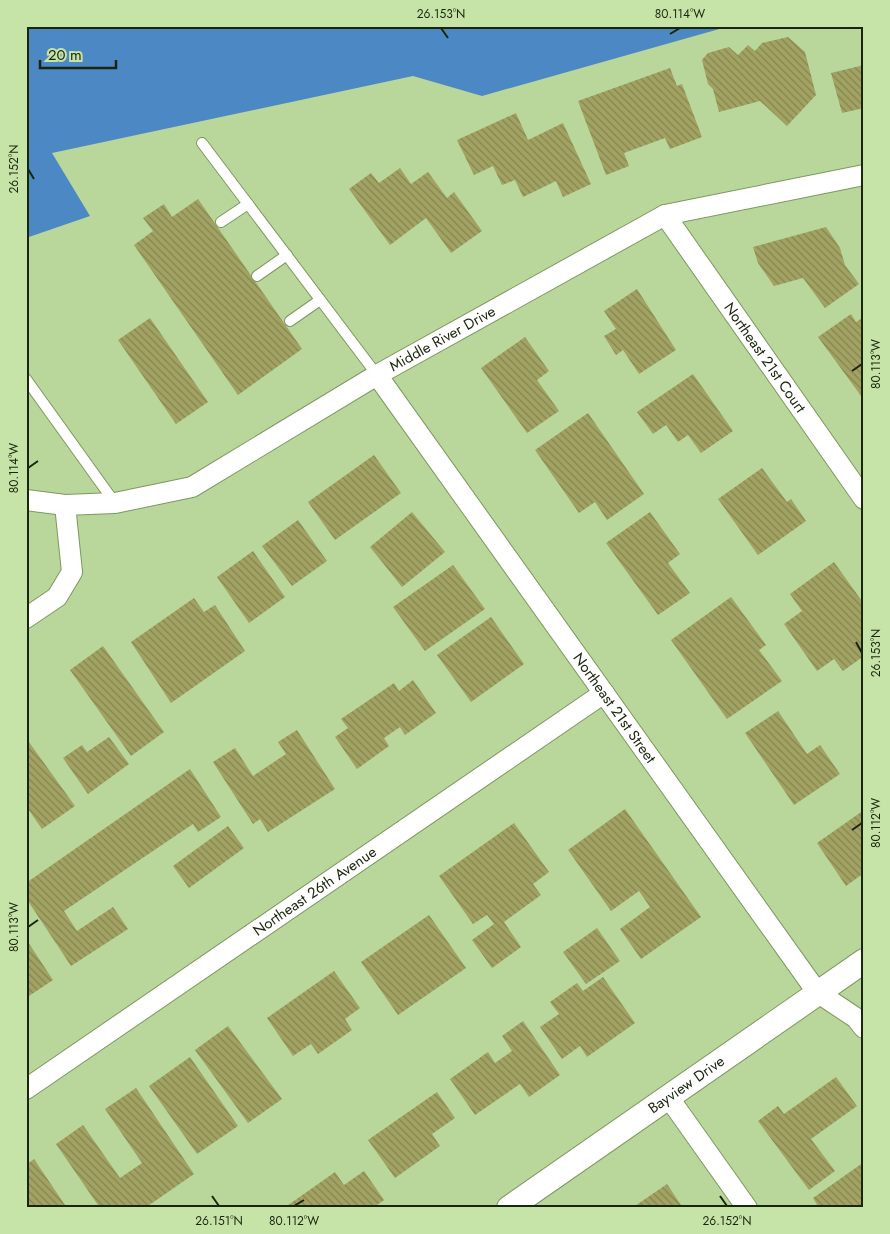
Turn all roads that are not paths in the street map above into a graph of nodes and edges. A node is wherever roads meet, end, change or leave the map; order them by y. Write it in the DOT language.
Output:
graph roads {
  1 [pos="202,143"];
  2 [pos="864,176"];
  3 [pos="248,204"];
  4 [pos="666,215"];
  5 [pos="221,222"];
  6 [pos="287,255"];
  7 [pos="258,276"];
  8 [pos="320,300"];
  9 [pos="290,321"];
  10 [pos="377,375"];
  11 [pos="26,379"];
  12 [pos="864,499"];
  13 [pos="26,500"];
  14 [pos="116,503"];
  15 [pos="66,505"];
  16 [pos="26,618"];
  17 [pos="604,693"];
  18 [pos="864,961"];
  19 [pos="817,992"];
  20 [pos="864,1028"];
  21 [pos="26,1089"];
  22 [pos="669,1098"];
  23 [pos="509,1208"];
  24 [pos="747,1208"];
  1 -- 3 [label="lane"];
  2 -- 4 [label="street, Middle River Drive"];
  3 -- 5 [label="lane"];
  3 -- 6 [label="lane"];
  4 -- 10 [label="street, Middle River Drive"];
  4 -- 12 [label="street, Northeast 21st Court"];
  6 -- 7 [label="lane"];
  6 -- 8 [label="lane"];
  8 -- 9 [label="lane"];
  8 -- 10 [label="lane"];
  10 -- 14 [label="street, Middle River Drive"];
  10 -- 17 [label="street, Northeast 21st Street"];
  11 -- 14 [label="lane"];
  13 -- 15 [label="street, Middle River Drive"];
  14 -- 15 [label="street, Middle River Drive"];
  15 -- 16 [label="street"];
  17 -- 19 [label="street, Northeast 21st Street"];
  17 -- 21 [label="street, Northeast 26th Avenue"];
  18 -- 19 [label="street, Bayview Drive"];
  19 -- 20 [label="street, Northeast 21st Street"];
  19 -- 22 [label="street, Bayview Drive"];
  22 -- 23 [label="street, Bayview Drive"];
  22 -- 24 [label="street"];
}
